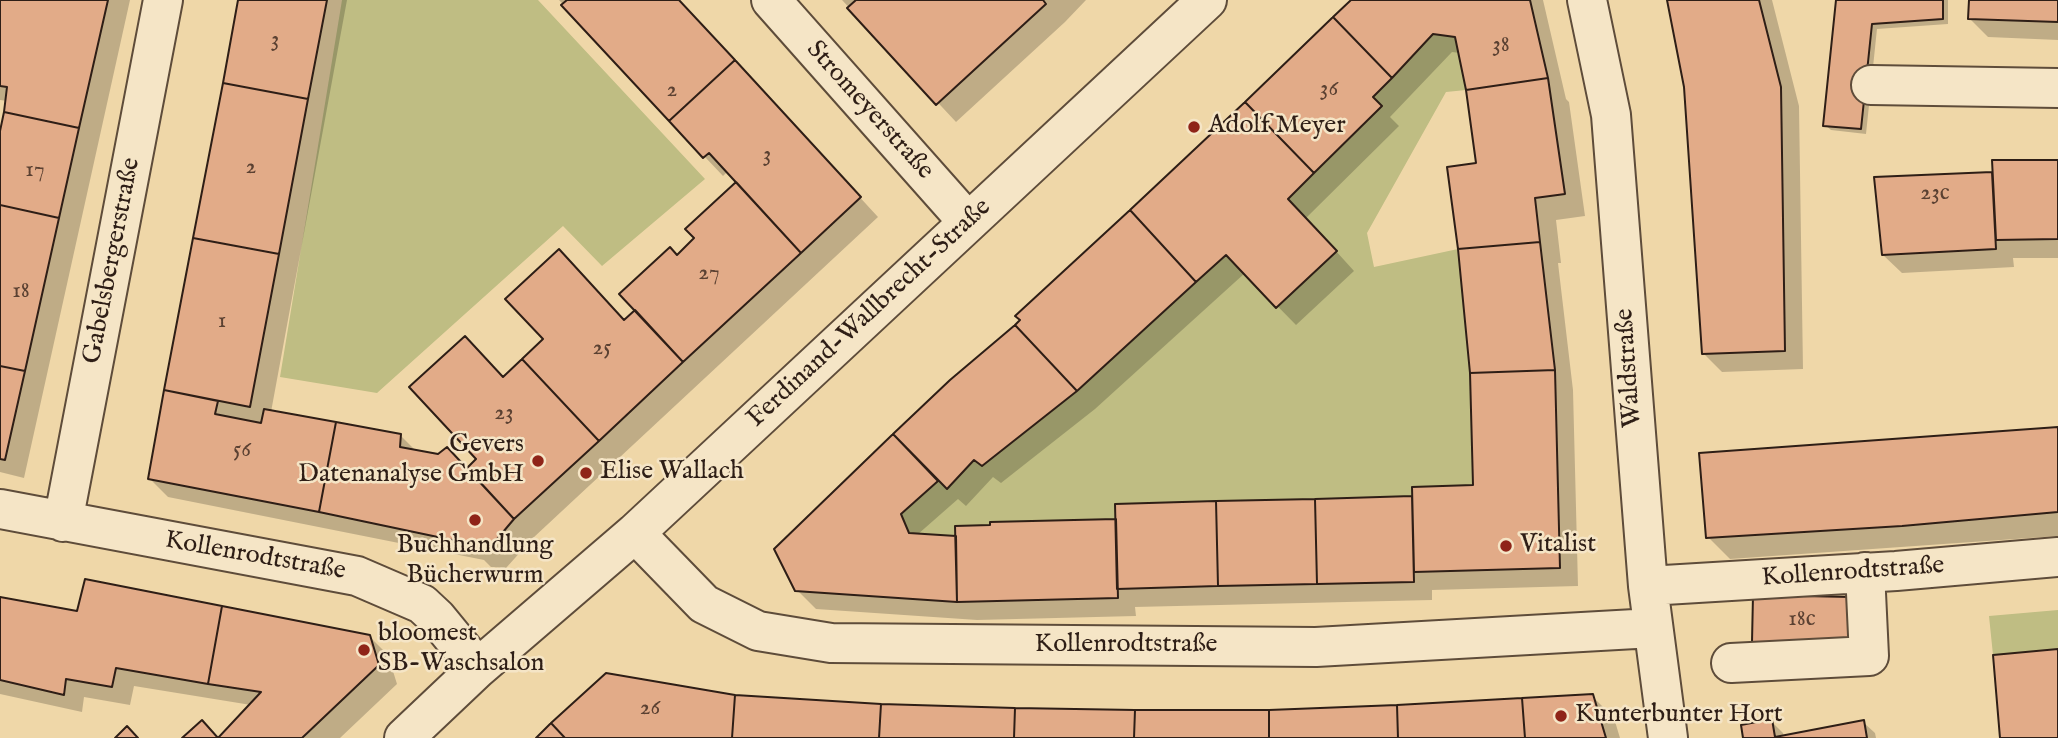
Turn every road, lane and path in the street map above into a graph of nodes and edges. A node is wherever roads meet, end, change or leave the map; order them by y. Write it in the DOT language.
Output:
graph roads {
  1 [pos="163,0"];
  2 [pos="771,0"];
  3 [pos="1207,0"];
  4 [pos="1587,0"];
  5 [pos="1871,85"];
  6 [pos="2058,89"];
  7 [pos="968,222"];
  8 [pos="0,509"];
  9 [pos="64,522"];
  10 [pos="635,533"];
  11 [pos="2058,557"];
  12 [pos="1865,572"];
  13 [pos="1648,586"];
  14 [pos="1653,628"];
  15 [pos="1731,663"];
  16 [pos="478,668"];
  17 [pos="404,738"];
  18 [pos="1668,738"];
  1 -- 9 [label="street, Gabelsbergerstraße"];
  2 -- 7 [label="street, Stromeyerstraße"];
  3 -- 7 [label="street, Ferdinand-Wallbrecht-Straße"];
  4 -- 13 [label="street, Waldstraße"];
  5 -- 6 [label="street"];
  7 -- 10 [label="street, Ferdinand-Wallbrecht-Straße"];
  8 -- 9 [label="street, Kollenrodtstraße"];
  9 -- 16 [label="street, Kollenrodtstraße"];
  10 -- 14 [label="street, Kollenrodtstraße"];
  10 -- 16 [label="street, Ferdinand-Wallbrecht-Straße"];
  11 -- 12 [label="street, Kollenrodtstraße"];
  12 -- 13 [label="street, Kollenrodtstraße"];
  12 -- 15 [label="street"];
  13 -- 14 [label="street, Waldstraße"];
  14 -- 18 [label="street, Waldstraße"];
  16 -- 17 [label="street, Ferdinand-Wallbrecht-Straße"];
}
